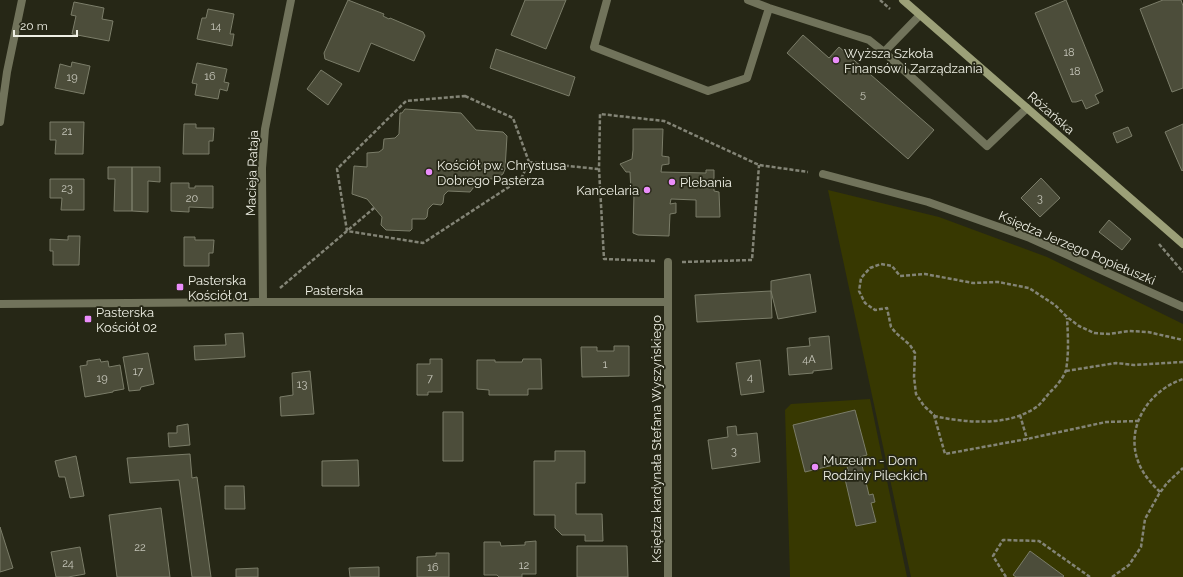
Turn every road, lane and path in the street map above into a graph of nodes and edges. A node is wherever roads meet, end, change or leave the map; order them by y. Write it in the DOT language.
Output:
graph roads {
  1 [pos="22,0"];
  2 [pos="291,0"];
  3 [pos="607,0"];
  4 [pos="748,0"];
  5 [pos="903,0"];
  6 [pos="769,8"];
  7 [pos="920,15"];
  8 [pos="884,52"];
  9 [pos="1027,108"];
  10 [pos="0,122"];
  11 [pos="529,162"];
  12 [pos="759,165"];
  13 [pos="599,169"];
  14 [pos="823,174"];
  15 [pos="374,208"];
  16 [pos="347,231"];
  17 [pos="1183,244"];
  18 [pos="668,262"];
  19 [pos="263,302"];
  20 [pos="668,302"];
  21 [pos="0,304"];
  22 [pos="1183,307"];
  23 [pos="1067,318"];
  24 [pos="1183,340"];
  25 [pos="1183,362"];
  26 [pos="1066,371"];
  27 [pos="1183,379"];
  28 [pos="1020,415"];
  29 [pos="934,416"];
  30 [pos="1139,421"];
  31 [pos="1027,439"];
  32 [pos="1183,468"];
  33 [pos="1160,492"];
  34 [pos="668,577"];
  35 [pos="1006,577"];
  36 [pos="1090,577"];
  37 [pos="1112,577"];
  1 -- 10 [label="street"];
  2 -- 19 [label="street, Macieja Rataja"];
  3 -- 6 [label="street"];
  4 -- 6 [label="street"];
  5 -- 7 [label="street, Różańska"];
  6 -- 8 [label="street"];
  7 -- 8 [label="street"];
  7 -- 9 [label="street, Różańska"];
  8 -- 9 [label="street"];
  9 -- 17 [label="street, Różańska"];
  11 -- 13 [label="path"];
  11 -- 16 [label="path"];
  11 -- 16 [label="path"];
  12 -- 13 [label="path"];
  12 -- 14 [label="path"];
  12 -- 18 [label="path"];
  13 -- 18 [label="path"];
  14 -- 22 [label="street, Księdza Jerzego Popiełuszki"];
  15 -- 16 [label="path"];
  16 -- 19 [label="path"];
  18 -- 20 [label="street, Księdza kardynała Stefana Wyszyńskiego"];
  19 -- 20 [label="street, Pasterska"];
  19 -- 21 [label="street, Pasterska"];
  20 -- 34 [label="street, Księdza kardynała Stefana Wyszyńskiego"];
  23 -- 24 [label="path"];
  23 -- 26 [label="path"];
  23 -- 29 [label="path"];
  25 -- 26 [label="path"];
  26 -- 28 [label="path"];
  27 -- 30 [label="path"];
  28 -- 29 [label="path"];
  28 -- 31 [label="path"];
  29 -- 31 [label="path"];
  30 -- 31 [label="path"];
  30 -- 33 [label="path"];
  32 -- 33 [label="path"];
  33 -- 37 [label="path"];
  35 -- 36 [label="path"];
}
